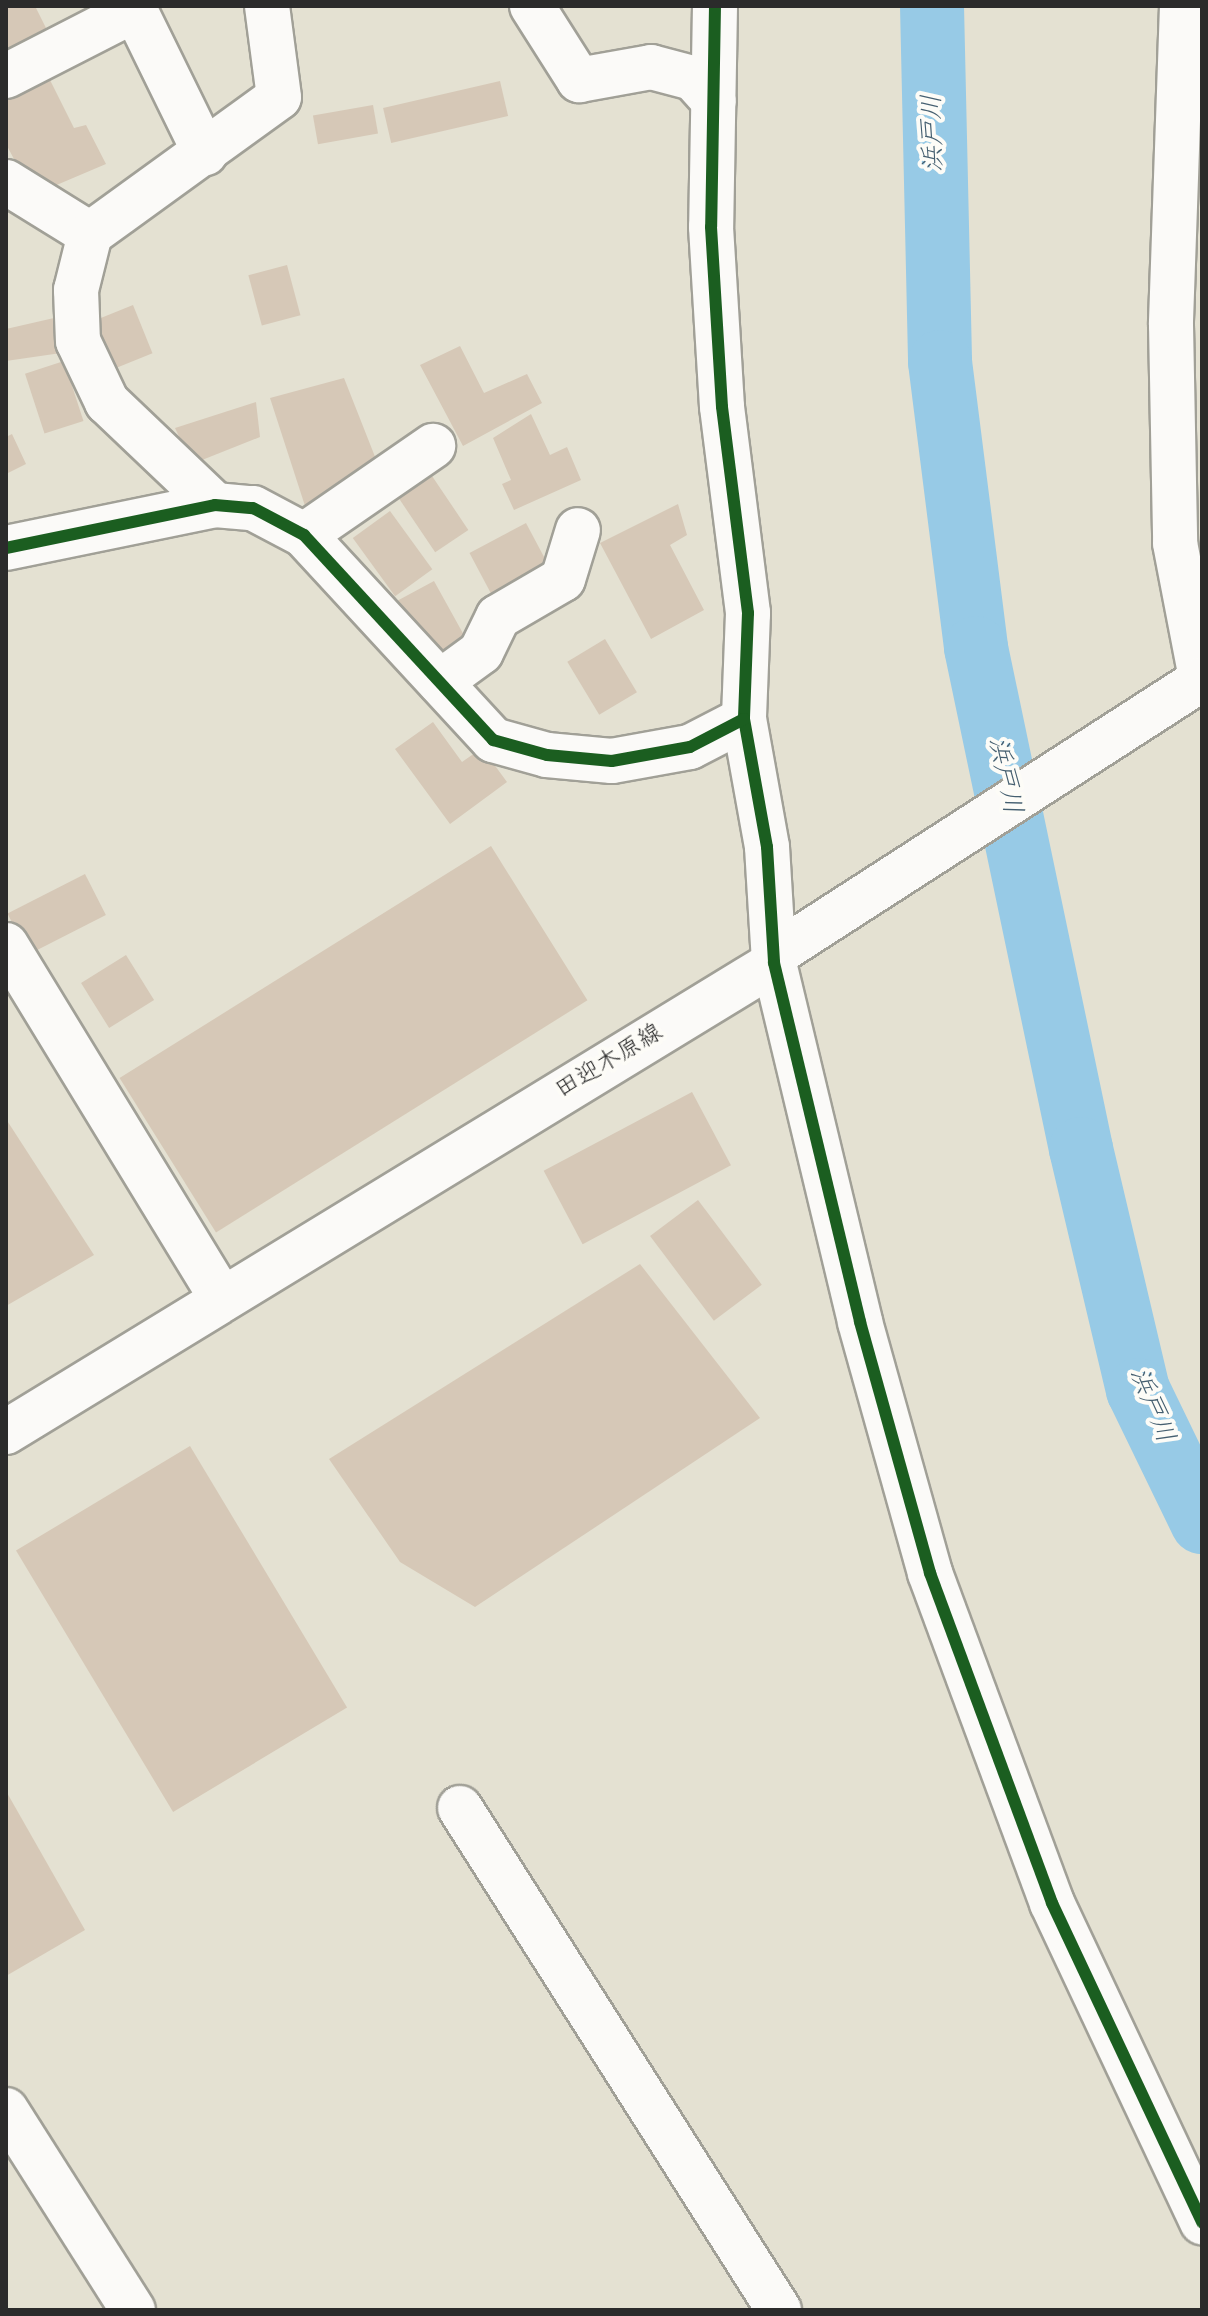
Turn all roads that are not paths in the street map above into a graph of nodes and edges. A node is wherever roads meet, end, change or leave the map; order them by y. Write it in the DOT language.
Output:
graph roads {
  1 [pos="267,6"];
  2 [pos="532,6"];
  3 [pos="715,6"];
  4 [pos="1182,6"];
  5 [pos="134,8"];
  6 [pos="6,76"];
  7 [pos="714,101"];
  8 [pos="205,153"];
  9 [pos="6,182"];
  10 [pos="90,234"];
  11 [pos="433,446"];
  12 [pos="215,505"];
  13 [pos="578,530"];
  14 [pos="304,535"];
  15 [pos="6,548"];
  16 [pos="1202,681"];
  17 [pos="440,682"];
  18 [pos="744,719"];
  19 [pos="6,945"];
  20 [pos="777,957"];
  21 [pos="222,1299"];
  22 [pos="6,1432"];
  23 [pos="460,1808"];
  24 [pos="6,2110"];
  25 [pos="1202,2222"];
  26 [pos="133,2310"];
  27 [pos="779,2310"];
  1 -- 8 [label="street"];
  2 -- 7 [label="street"];
  3 -- 7 [label="street"];
  4 -- 16 [label="street"];
  5 -- 6 [label="street"];
  5 -- 8 [label="street"];
  7 -- 18 [label="street"];
  8 -- 10 [label="street"];
  9 -- 10 [label="street"];
  10 -- 12 [label="street"];
  11 -- 14 [label="street"];
  12 -- 14 [label="street"];
  12 -- 15 [label="street"];
  13 -- 17 [label="street"];
  14 -- 17 [label="street"];
  16 -- 20 [label="street, 田迎木原線"];
  17 -- 18 [label="street"];
  18 -- 20 [label="street"];
  19 -- 21 [label="street"];
  20 -- 21 [label="street, 田迎木原線"];
  20 -- 25 [label="street"];
  21 -- 22 [label="street, 田迎木原線"];
  23 -- 27 [label="street"];
  24 -- 26 [label="street"];
}
